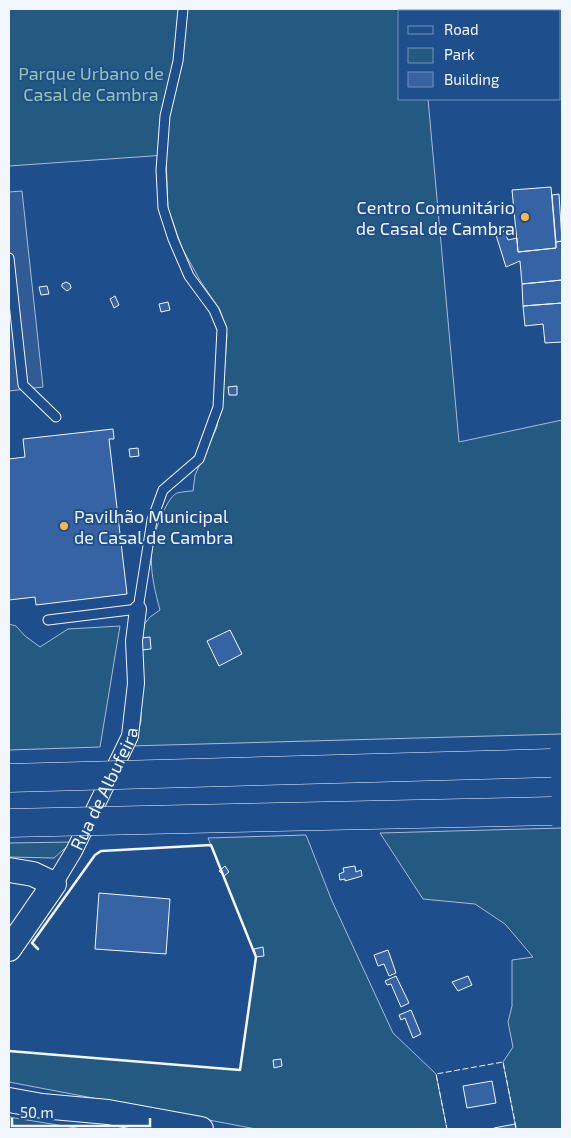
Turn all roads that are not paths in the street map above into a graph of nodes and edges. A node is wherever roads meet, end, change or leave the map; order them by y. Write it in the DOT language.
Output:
graph roads {
  1 [pos="183,9"];
  2 [pos="9,258"];
  3 [pos="56,416"];
  4 [pos="138,609"];
  5 [pos="48,620"];
  6 [pos="551,763"];
  7 [pos="9,778"];
  8 [pos="552,811"];
  9 [pos="9,823"];
  10 [pos="9,870"];
  11 [pos="9,875"];
  12 [pos="54,884"];
  13 [pos="40,904"];
  14 [pos="9,948"];
  15 [pos="9,1100"];
  16 [pos="201,1129"];
  1 -- 4 [label="lane"];
  2 -- 3 [label="lane"];
  4 -- 5 [label="lane"];
  4 -- 12 [label="street, Rua de Albufeira"];
  6 -- 7 [label="highway, bridge"];
  8 -- 9 [label="highway, bridge"];
  10 -- 12 [label="main road"];
  11 -- 13 [label="main road"];
  12 -- 13 [label="main road, Rua de Albufeira"];
  13 -- 14 [label="main road, Rua de Albufeira"];
  15 -- 16 [label="main road"];
}
